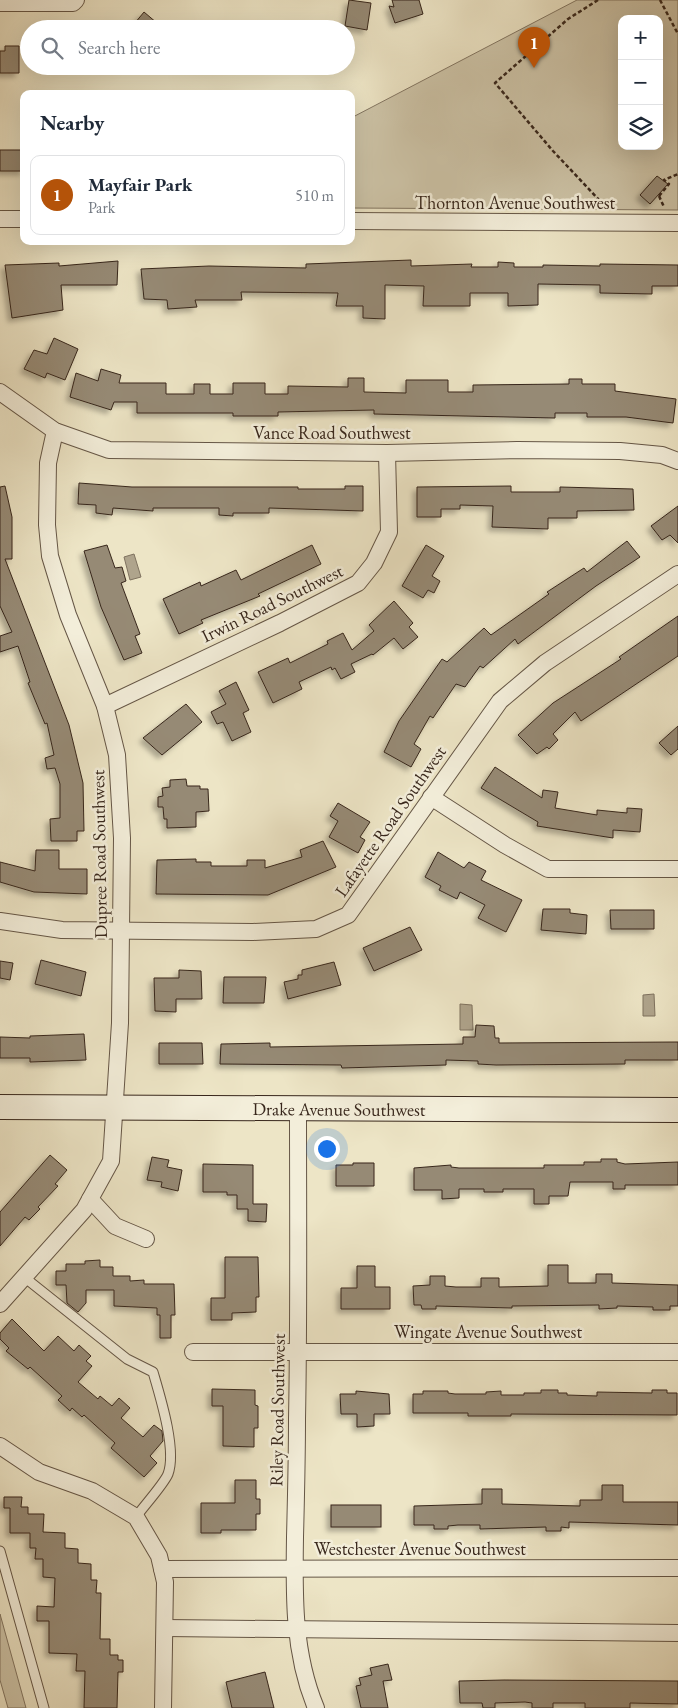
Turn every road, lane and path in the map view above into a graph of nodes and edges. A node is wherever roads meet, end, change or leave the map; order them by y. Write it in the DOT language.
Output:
graph roads {
  1 [pos="76,0"];
  2 [pos="598,0"];
  3 [pos="660,0"];
  4 [pos="0,3"];
  5 [pos="678,34"];
  6 [pos="678,174"];
  7 [pos="603,208"];
  8 [pos="664,208"];
  9 [pos="0,219"];
  10 [pos="20,220"];
  11 [pos="355,221"];
  12 [pos="678,224"];
  13 [pos="0,392"];
  14 [pos="55,431"];
  15 [pos="387,453"];
  16 [pos="678,461"];
  17 [pos="678,574"];
  18 [pos="105,706"];
  19 [pos="431,797"];
  20 [pos="678,869"];
  21 [pos="6,921"];
  22 [pos="121,930"];
  23 [pos="0,1107"];
  24 [pos="114,1108"];
  25 [pos="298,1109"];
  26 [pos="678,1110"];
  27 [pos="90,1199"];
  28 [pos="146,1239"];
  29 [pos="24,1277"];
  30 [pos="0,1304"];
  31 [pos="192,1352"];
  32 [pos="298,1352"];
  33 [pos="678,1352"];
  34 [pos="0,1446"];
  35 [pos="136,1517"];
  36 [pos="0,1551"];
  37 [pos="678,1568"];
  38 [pos="162,1569"];
  39 [pos="295,1569"];
  40 [pos="164,1628"];
  41 [pos="297,1629"];
  42 [pos="678,1633"];
  43 [pos="44,1708"];
  44 [pos="163,1708"];
  45 [pos="316,1708"];
  1 -- 4 [label="street"];
  2 -- 7 [label="path"];
  3 -- 5 [label="path"];
  6 -- 8 [label="path"];
  9 -- 10 [label="street"];
  11 -- 12 [label="street, Thornton Avenue Southwest"];
  13 -- 14 [label="street, Vance Road Southwest"];
  14 -- 15 [label="street, Vance Road Southwest"];
  14 -- 18 [label="street, Dupree Road Southwest"];
  15 -- 16 [label="street, Vance Road Southwest"];
  15 -- 18 [label="street, Irwin Road Southwest"];
  17 -- 19 [label="street, Lafayette Road Southwest"];
  18 -- 22 [label="street, Dupree Road Southwest"];
  19 -- 20 [label="street"];
  19 -- 22 [label="street, Lafayette Road Southwest"];
  21 -- 22 [label="street, Lafayette Road Southwest"];
  22 -- 24 [label="street, Dupree Road Southwest"];
  23 -- 24 [label="street, Drake Avenue Southwest"];
  24 -- 25 [label="street, Drake Avenue Southwest"];
  24 -- 27 [label="street, Dupree Road Southwest"];
  25 -- 26 [label="street, Drake Avenue Southwest"];
  25 -- 32 [label="street, Riley Road Southwest"];
  27 -- 28 [label="street"];
  27 -- 29 [label="street, Dupree Road Southwest"];
  29 -- 30 [label="street, Dupree Road Southwest"];
  29 -- 35 [label="lane"];
  31 -- 32 [label="street, Wingate Avenue Southwest"];
  32 -- 33 [label="street, Wingate Avenue Southwest"];
  32 -- 39 [label="street, Riley Road Southwest"];
  34 -- 35 [label="street"];
  35 -- 38 [label="street"];
  36 -- 43 [label="lane"];
  37 -- 39 [label="street, Westchester Avenue Southwest"];
  38 -- 39 [label="street, Westchester Avenue Southwest"];
  38 -- 40 [label="street"];
  39 -- 41 [label="street, Riley Road Southwest"];
  40 -- 41 [label="street"];
  40 -- 44 [label="street"];
  41 -- 42 [label="street"];
  41 -- 45 [label="street, Riley Road Southwest"];
}
